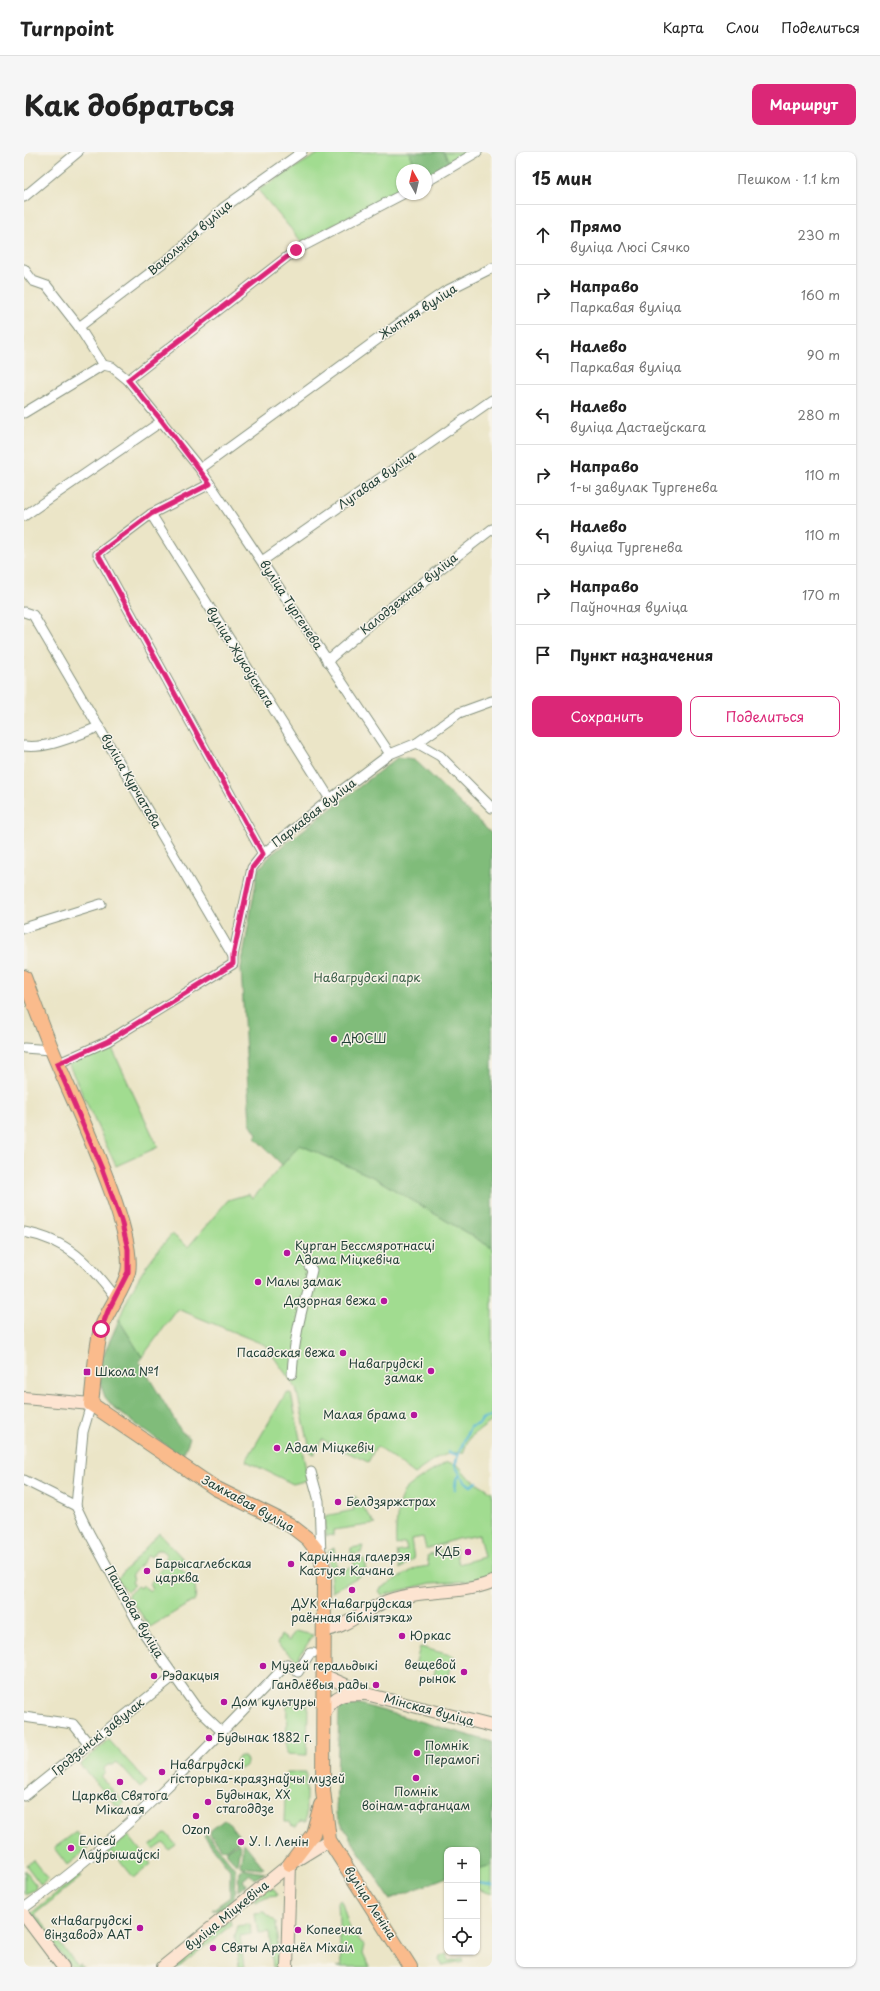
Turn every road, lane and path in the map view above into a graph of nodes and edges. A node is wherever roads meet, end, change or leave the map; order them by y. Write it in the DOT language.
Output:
graph roads {
  1 [pos="78,152"];
  2 [pos="302,152"];
  3 [pos="477,152"];
  4 [pos="432,178"];
  5 [pos="24,197"];
  6 [pos="396,198"];
  7 [pos="492,268"];
  8 [pos="24,269"];
  9 [pos="79,327"];
  10 [pos="103,365"];
  11 [pos="128,380"];
  12 [pos="492,400"];
  13 [pos="24,413"];
  14 [pos="162,421"];
  15 [pos="200,469"];
  16 [pos="210,484"];
  17 [pos="151,514"];
  18 [pos="24,516"];
  19 [pos="492,529"];
  20 [pos="262,561"];
  21 [pos="24,612"];
  22 [pos="327,661"];
  23 [pos="492,701"];
  24 [pos="99,727"];
  25 [pos="417,744"];
  26 [pos="24,746"];
  27 [pos="390,754"];
  28 [pos="330,799"];
  29 [pos="492,808"];
  30 [pos="263,854"];
  31 [pos="101,904"];
  32 [pos="24,928"];
  33 [pos="233,956"];
  34 [pos="24,976"];
  35 [pos="24,1048"];
  36 [pos="51,1050"];
  37 [pos="57,1064"];
  38 [pos="24,1232"];
  39 [pos="309,1266"];
  40 [pos="115,1298"];
  41 [pos="292,1374"];
  42 [pos="24,1398"];
  43 [pos="91,1404"];
  44 [pos="311,1472"];
  45 [pos="24,1480"];
  46 [pos="76,1506"];
  47 [pos="321,1556"];
  48 [pos="492,1582"];
  49 [pos="324,1631"];
  50 [pos="313,1653"];
  51 [pos="324,1675"];
  52 [pos="173,1677"];
  53 [pos="366,1694"];
  54 [pos="324,1714"];
  55 [pos="24,1717"];
  56 [pos="492,1726"];
  57 [pos="218,1728"];
  58 [pos="89,1744"];
  59 [pos="323,1790"];
  60 [pos="24,1796"];
  61 [pos="329,1840"];
  62 [pos="290,1864"];
  63 [pos="24,1908"];
  64 [pos="24,1915"];
  65 [pos="63,1967"];
  66 [pos="164,1967"];
  67 [pos="287,1967"];
  68 [pos="410,1967"];
  1 -- 5 [label="street"];
  2 -- 9 [label="street, Вакольная вуліца"];
  3 -- 4 [label="street"];
  6 -- 11 [label="street"];
  7 -- 15 [label="street, Жытняя вуліца"];
  8 -- 9 [label="street"];
  9 -- 10 [label="street"];
  10 -- 11 [label="street, вуліца Тургенева"];
  10 -- 13 [label="street"];
  11 -- 14 [label="street, вуліца Тургенева"];
  12 -- 20 [label="street, Лугавая вуліца"];
  14 -- 15 [label="street, вуліца Тургенева"];
  14 -- 18 [label="street"];
  15 -- 16 [label="street, вуліца Тургенева"];
  16 -- 17 [label="street"];
  16 -- 20 [label="street, вуліца Тургенева"];
  17 -- 28 [label="street, вуліца Жукоўскага"];
  17 -- 30 [label="street"];
  19 -- 22 [label="street, Калодзежная вуліца"];
  20 -- 22 [label="street, вуліца Тургенева"];
  21 -- 24 [label="street, вуліца Курчатава"];
  22 -- 27 [label="street, вуліца Тургенева"];
  23 -- 25 [label="street"];
  24 -- 26 [label="street"];
  24 -- 33 [label="street, вуліца Курчатава"];
  25 -- 27 [label="street"];
  25 -- 29 [label="street"];
  27 -- 28 [label="street, Паркавая вуліца"];
  28 -- 30 [label="street, Паркавая вуліца"];
  30 -- 33 [label="street, Паркавая вуліца"];
  31 -- 32 [label="street"];
  33 -- 37 [label="street, Паркавая вуліца"];
  34 -- 36 [label="main road"];
  35 -- 36 [label="street"];
  36 -- 37 [label="main road"];
  37 -- 40 [label="main road"];
  38 -- 40 [label="street"];
  39 -- 41 [label="street"];
  40 -- 43 [label="main road"];
  42 -- 43 [label="street"];
  43 -- 46 [label="street"];
  43 -- 47 [label="main road, Замкавая вуліца"];
  44 -- 47 [label="street"];
  45 -- 46 [label="street"];
  46 -- 52 [label="street, Паштовая вуліца"];
  47 -- 49 [label="main road, Замкавая вуліца"];
  48 -- 49 [label="street"];
  49 -- 51 [label="main road, Замкавая вуліца"];
  50 -- 63 [label="street"];
  51 -- 53 [label="street, Мінская вуліца"];
  51 -- 54 [label="main road, вуліца Леніна"];
  52 -- 57 [label="street, Паштовая вуліца"];
  52 -- 58 [label="street, Гродзенскі завулак"];
  53 -- 54 [label="street, Мінская вуліца"];
  53 -- 56 [label="street, Мінская вуліца"];
  54 -- 59 [label="main road, вуліца Леніна"];
  55 -- 58 [label="street"];
  58 -- 60 [label="street, Гродзенскі завулак"];
  59 -- 61 [label="main road, вуліца Леніна"];
  59 -- 62 [label="main road"];
  61 -- 62 [label="street"];
  61 -- 68 [label="main road, вуліца Леніна"];
  62 -- 66 [label="street, вуліца Міцкевіча"];
  62 -- 67 [label="street"];
  64 -- 65 [label="street"];
}
